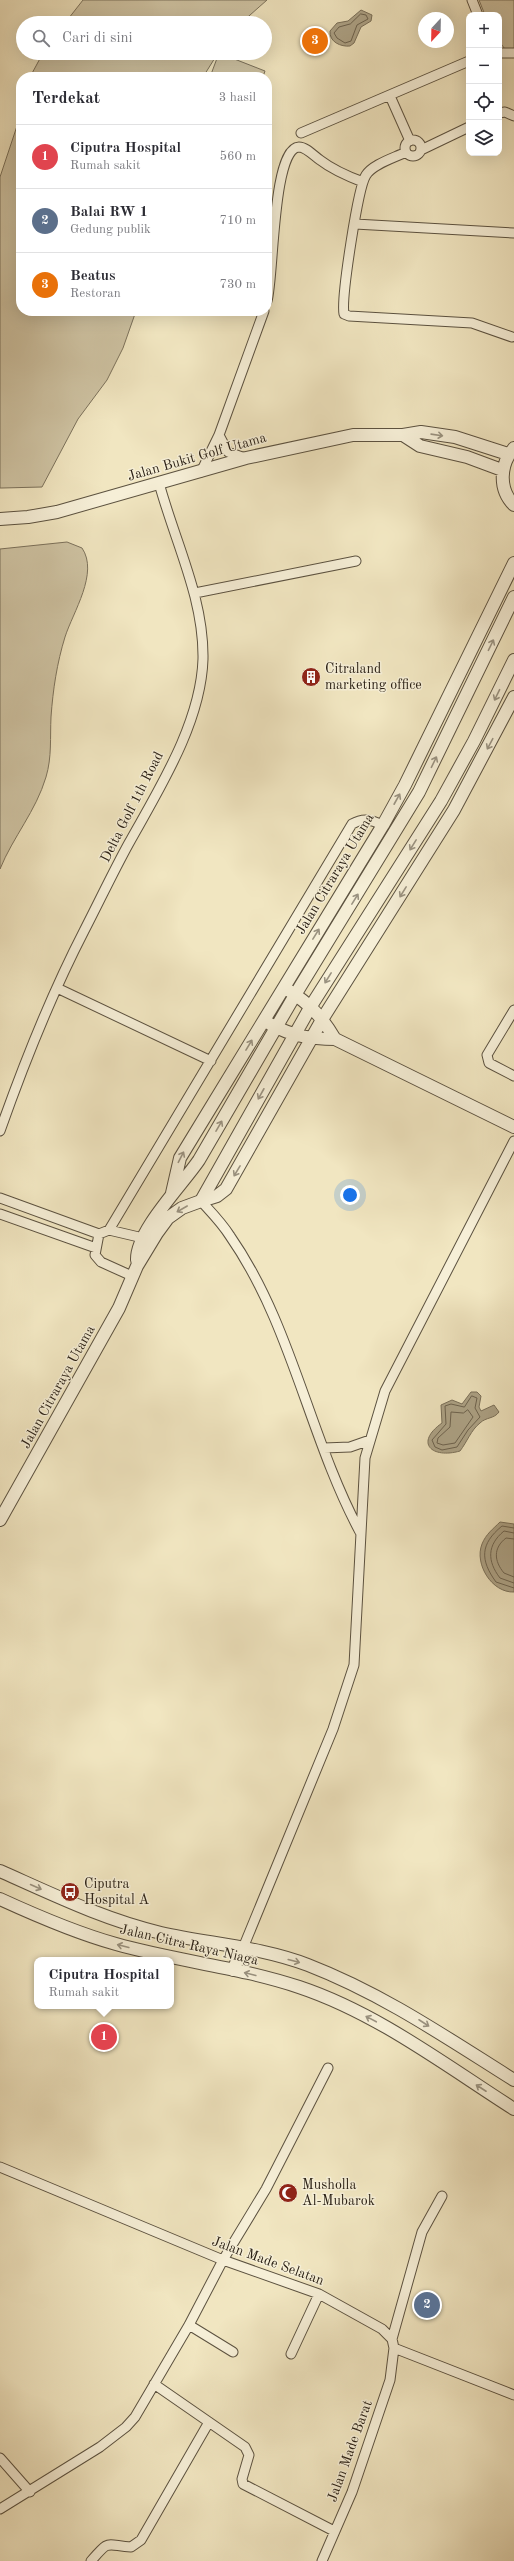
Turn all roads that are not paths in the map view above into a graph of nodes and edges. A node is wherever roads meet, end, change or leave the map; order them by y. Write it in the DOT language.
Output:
graph roads {
  1 [pos="472,0"];
  2 [pos="477,12"];
  3 [pos="502,53"];
  4 [pos="514,53"];
  5 [pos="466,62"];
  6 [pos="390,96"];
  7 [pos="502,112"];
  8 [pos="514,116"];
  9 [pos="466,128"];
  10 [pos="301,133"];
  11 [pos="410,141"];
  12 [pos="421,150"];
  13 [pos="406,152"];
  14 [pos="363,182"];
  15 [pos="354,224"];
  16 [pos="514,232"];
  17 [pos="272,248"];
  18 [pos="262,316"];
  19 [pos="512,337"];
  20 [pos="219,435"];
  21 [pos="403,435"];
  22 [pos="508,451"];
  23 [pos="246,458"];
  24 [pos="499,468"];
  25 [pos="201,472"];
  26 [pos="159,483"];
  27 [pos="514,505"];
  28 [pos="0,518"];
  29 [pos="356,561"];
  30 [pos="514,563"];
  31 [pos="195,593"];
  32 [pos="514,597"];
  33 [pos="514,660"];
  34 [pos="514,696"];
  35 [pos="383,825"];
  36 [pos="283,987"];
  37 [pos="57,988"];
  38 [pos="295,995"];
  39 [pos="311,1006"];
  40 [pos="514,1010"];
  41 [pos="322,1018"];
  42 [pos="264,1020"];
  43 [pos="276,1028"];
  44 [pos="294,1036"];
  45 [pos="311,1039"];
  46 [pos="335,1039"];
  47 [pos="211,1061"];
  48 [pos="514,1076"];
  49 [pos="514,1127"];
  50 [pos="0,1131"];
  51 [pos="514,1141"];
  52 [pos="172,1194"];
  53 [pos="0,1198"];
  54 [pos="201,1201"];
  55 [pos="0,1214"];
  56 [pos="109,1230"];
  57 [pos="99,1234"];
  58 [pos="143,1238"];
  59 [pos="96,1248"];
  60 [pos="134,1271"];
  61 [pos="370,1440"];
  62 [pos="324,1448"];
  63 [pos="0,1520"];
  64 [pos="360,1533"];
  65 [pos="0,1871"];
  66 [pos="0,1899"];
  67 [pos="243,1948"];
  68 [pos="233,1970"];
  69 [pos="328,2068"];
  70 [pos="514,2080"];
  71 [pos="514,2109"];
  72 [pos="0,2167"];
  73 [pos="442,2196"];
  74 [pos="222,2260"];
  75 [pos="319,2294"];
  76 [pos="189,2325"];
  77 [pos="393,2343"];
  78 [pos="233,2352"];
  79 [pos="291,2354"];
  80 [pos="154,2384"];
  81 [pos="514,2396"];
  82 [pos="209,2422"];
  83 [pos="0,2458"];
  84 [pos="30,2492"];
  85 [pos="0,2509"];
  86 [pos="334,2531"];
  87 [pos="91,2561"];
  88 [pos="322,2561"];
  1 -- 2 [label="street"];
  3 -- 4 [label="street"];
  5 -- 6 [label="street"];
  6 -- 10 [label="street"];
  6 -- 11 [label="street"];
  7 -- 8 [label="street"];
  9 -- 12 [label="street"];
  11 -- 12 [label="street"];
  11 -- 13 [label="street"];
  12 -- 13 [label="street"];
  13 -- 14 [label="street"];
  14 -- 15 [label="street"];
  14 -- 17 [label="street"];
  15 -- 16 [label="street"];
  15 -- 19 [label="street"];
  18 -- 20 [label="street"];
  20 -- 23 [label="street"];
  20 -- 25 [label="street"];
  21 -- 22 [label="street, Jalan Bukit Golf Utama, one-way"];
  21 -- 23 [label="street, Jalan Bukit Golf Utama"];
  21 -- 24 [label="street"];
  22 -- 24 [label="street"];
  23 -- 25 [label="street, Jalan Bukit Golf Utama"];
  24 -- 27 [label="street"];
  25 -- 26 [label="street, Jalan Bukit Golf Utama"];
  26 -- 28 [label="street, Jalan Bukit Golf Utama"];
  26 -- 31 [label="street, Delta Golf 1th Road"];
  29 -- 31 [label="street"];
  35 -- 30 [label="street, Jalan Citraraya Utama, one-way"];
  31 -- 37 [label="street, Delta Golf 1th Road"];
  38 -- 32 [label="street, Jalan Citraraya Utama, one-way"];
  33 -- 39 [label="street, one-way"];
  34 -- 41 [label="street, Jalan Citraraya Utama, one-way"];
  36 -- 35 [label="street, Jalan Citraraya Utama, one-way"];
  35 -- 47 [label="street"];
  36 -- 38 [label="street"];
  36 -- 42 [label="street, Jalan Citraraya Utama"];
  37 -- 47 [label="street"];
  37 -- 50 [label="street, Delta Golf 1th Road"];
  38 -- 39 [label="street"];
  38 -- 43 [label="street, Jalan Citraraya Utama"];
  39 -- 41 [label="street"];
  39 -- 44 [label="street"];
  40 -- 48 [label="street"];
  41 -- 45 [label="street, Jalan Citraraya Utama"];
  41 -- 46 [label="street"];
  42 -- 43 [label="street"];
  52 -- 42 [label="street, Jalan Citraraya Utama, one-way"];
  43 -- 44 [label="street"];
  52 -- 43 [label="street, Jalan Citraraya Utama, one-way"];
  44 -- 45 [label="street"];
  44 -- 54 [label="street, one-way"];
  45 -- 46 [label="street"];
  45 -- 54 [label="street, Jalan Citraraya Utama, one-way"];
  46 -- 49 [label="street"];
  47 -- 56 [label="street"];
  51 -- 61 [label="street"];
  52 -- 58 [label="street, Jalan Citraraya Utama"];
  53 -- 57 [label="street"];
  54 -- 60 [label="street, Jalan Citraraya Utama, one-way"];
  54 -- 62 [label="street"];
  55 -- 59 [label="street"];
  56 -- 57 [label="street"];
  56 -- 58 [label="street"];
  57 -- 59 [label="street"];
  58 -- 60 [label="street, Jalan Citraraya Utama"];
  59 -- 60 [label="street"];
  60 -- 63 [label="street, Jalan Citraraya Utama"];
  61 -- 62 [label="street"];
  61 -- 64 [label="street"];
  62 -- 64 [label="street"];
  64 -- 67 [label="street"];
  65 -- 67 [label="street, Jalan Citra Raya Niaga, one-way"];
  68 -- 66 [label="street, Jalan Citra Raya Niaga, one-way"];
  67 -- 68 [label="street"];
  67 -- 70 [label="street, Jalan Citra Raya Niaga, one-way"];
  71 -- 68 [label="street, Jalan Citra Raya Niaga, one-way"];
  69 -- 74 [label="street"];
  72 -- 74 [label="street, Jalan Made Selatan"];
  73 -- 77 [label="street, Jalan Made Barat"];
  74 -- 75 [label="street, Jalan Made Selatan"];
  74 -- 76 [label="street"];
  75 -- 77 [label="street, Jalan Made Selatan"];
  75 -- 79 [label="street"];
  76 -- 78 [label="street"];
  76 -- 80 [label="street"];
  77 -- 81 [label="street, Jalan Made Selatan"];
  77 -- 86 [label="street, Jalan Made Barat"];
  80 -- 82 [label="street"];
  80 -- 84 [label="street"];
  82 -- 86 [label="street"];
  82 -- 87 [label="street"];
  83 -- 84 [label="street"];
  84 -- 85 [label="street"];
  86 -- 88 [label="street, Jalan Made Barat"];
}
